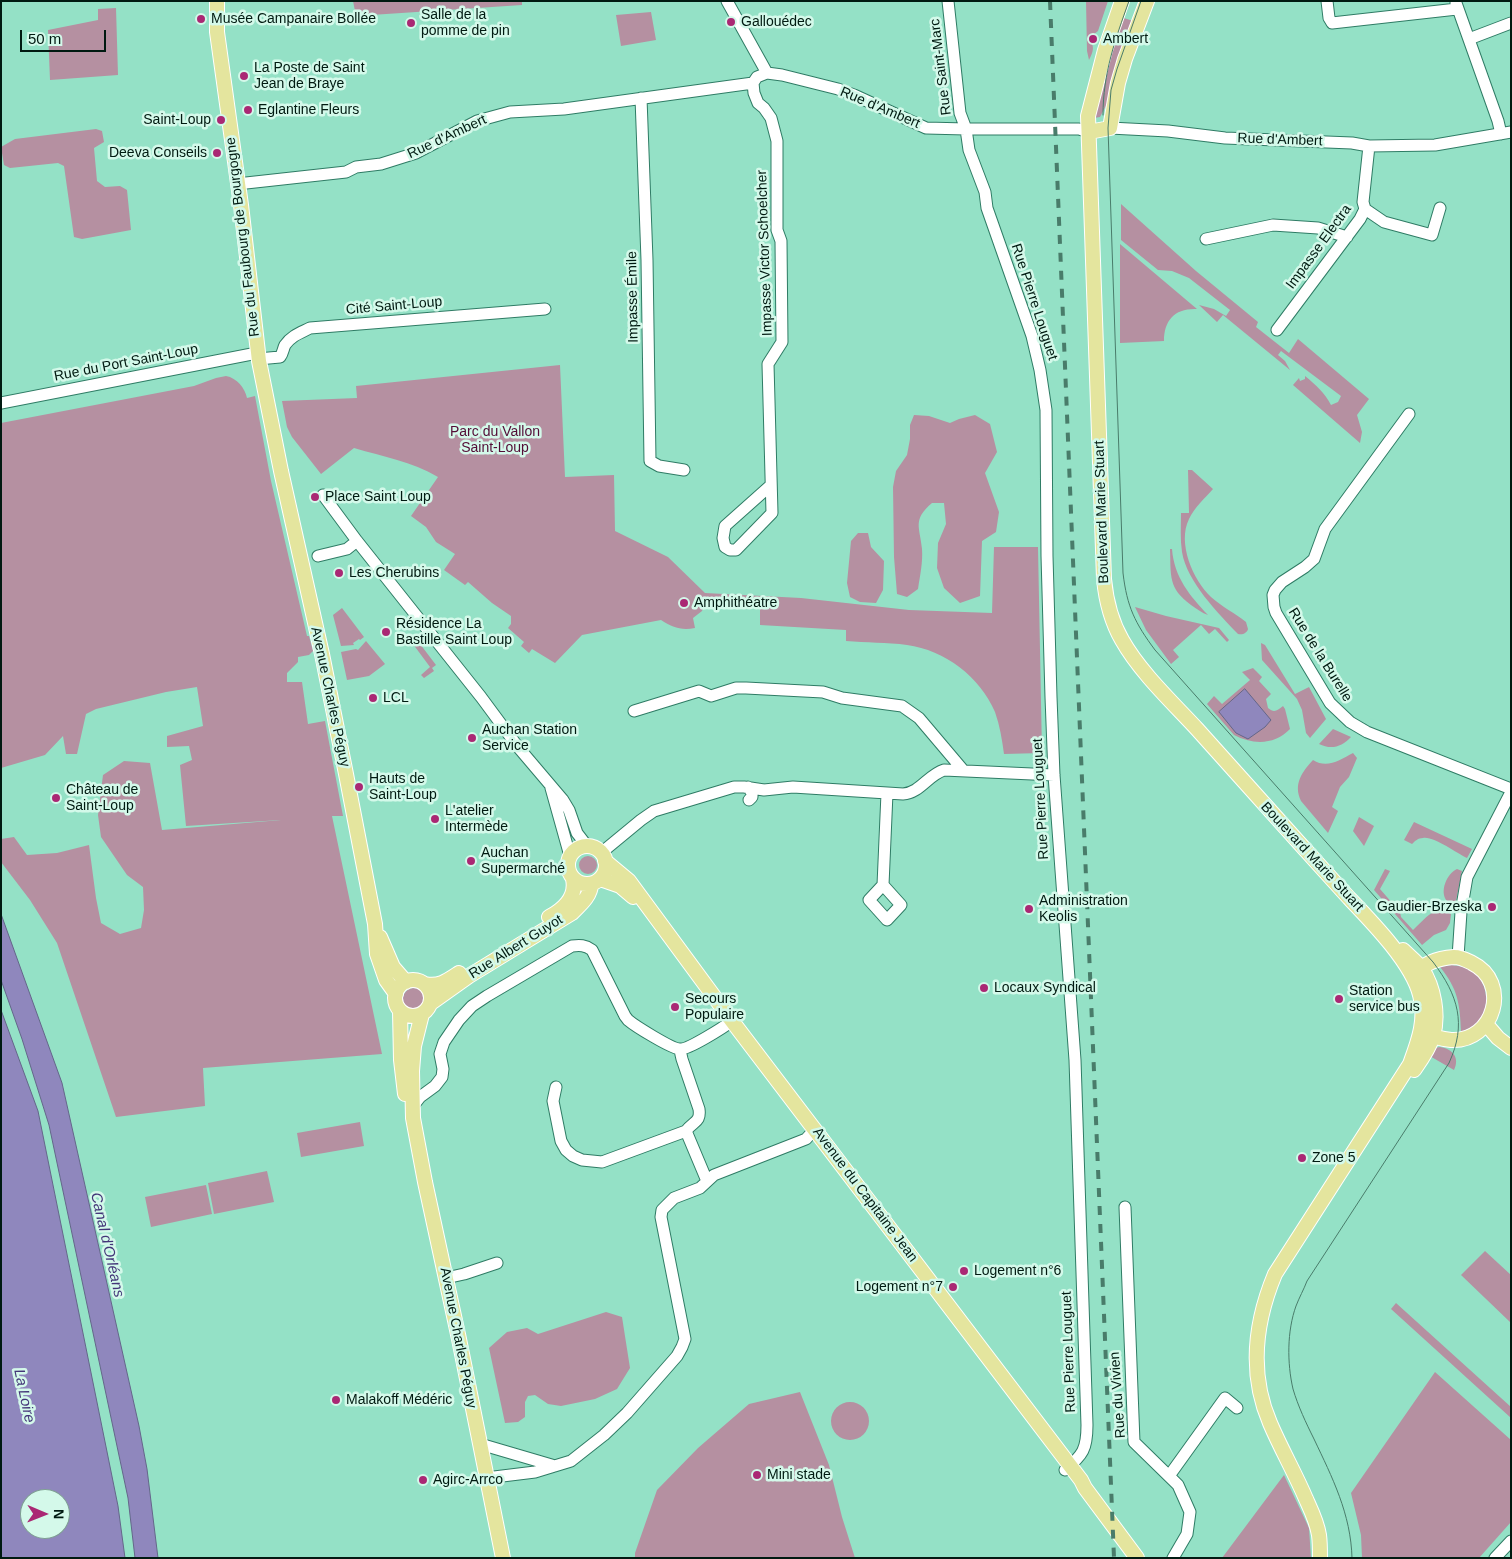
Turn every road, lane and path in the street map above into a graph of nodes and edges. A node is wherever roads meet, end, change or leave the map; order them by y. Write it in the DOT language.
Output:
graph roads {
  1 [pos="217,1"];
  2 [pos="726,1"];
  3 [pos="948,1"];
  4 [pos="1122,1"];
  5 [pos="1147,1"];
  6 [pos="1327,1"];
  7 [pos="1456,5"];
  8 [pos="1511,23"];
  9 [pos="1469,39"];
  10 [pos="767,73"];
  11 [pos="753,83"];
  12 [pos="641,98"];
  13 [pos="1110,128"];
  14 [pos="966,130"];
  15 [pos="1089,132"];
  16 [pos="1506,133"];
  17 [pos="1369,146"];
  18 [pos="238,184"];
  19 [pos="1440,208"];
  20 [pos="1365,209"];
  21 [pos="1347,237"];
  22 [pos="1206,239"];
  23 [pos="545,309"];
  24 [pos="1277,330"];
  25 [pos="258,356"];
  26 [pos="1,403"];
  27 [pos="1409,414"];
  28 [pos="684,470"];
  29 [pos="281,471"];
  30 [pos="771,485"];
  31 [pos="323,494"];
  32 [pos="357,541"];
  33 [pos="318,556"];
  34 [pos="634,711"];
  35 [pos="964,770"];
  36 [pos="1054,774"];
  37 [pos="550,786"];
  38 [pos="744,787"];
  39 [pos="1511,790"];
  40 [pos="887,793"];
  41 [pos="745,800"];
  42 [pos="587,846"];
  43 [pos="570,856"];
  44 [pos="603,857"];
  45 [pos="573,879"];
  46 [pos="596,882"];
  47 [pos="883,885"];
  48 [pos="375,924"];
  49 [pos="1458,957"];
  50 [pos="1417,973"];
  51 [pos="406,982"];
  52 [pos="425,984"];
  53 [pos="396,994"];
  54 [pos="426,1009"];
  55 [pos="400,1011"];
  56 [pos="729,1023"];
  57 [pos="1486,1024"];
  58 [pos="1427,1032"];
  59 [pos="1511,1048"];
  60 [pos="680,1050"];
  61 [pos="556,1087"];
  62 [pos="413,1112"];
  63 [pos="686,1131"];
  64 [pos="812,1131"];
  65 [pos="707,1180"];
  66 [pos="1125,1207"];
  67 [pos="497,1262"];
  68 [pos="446,1278"];
  69 [pos="1237,1408"];
  70 [pos="480,1444"];
  71 [pos="556,1466"];
  72 [pos="1067,1468"];
  73 [pos="1169,1476"];
  74 [pos="486,1478"];
  75 [pos="1511,1541"];
  76 [pos="503,1558"];
  77 [pos="1132,1558"];
  78 [pos="1137,1558"];
  79 [pos="1173,1558"];
  80 [pos="1320,1558"];
  81 [pos="1327,1558"];
  82 [pos="1495,1558"];
  1 -- 18 [label="main road, Rue du Faubourg de Bourgogne"];
  2 -- 10 [label="street"];
  3 -- 14 [label="street, Rue Saint-Marc"];
  4 -- 15 [label="main road, Boulevard Marie Stuart"];
  5 -- 13 [label="main road"];
  6 -- 7 [label="street"];
  7 -- 9 [label="street"];
  8 -- 9 [label="street"];
  9 -- 16 [label="street"];
  10 -- 11 [label="street, Rue d'Ambert"];
  10 -- 14 [label="street, Rue d'Ambert"];
  11 -- 12 [label="street, Rue d'Ambert"];
  11 -- 30 [label="street, Impasse Victor Schoelcher"];
  12 -- 18 [label="street, Rue d'Ambert"];
  12 -- 28 [label="street, Impasse Émile"];
  13 -- 15 [label="main road, Rue d'Ambert"];
  13 -- 17 [label="street, Rue d'Ambert"];
  14 -- 15 [label="street, Rue d'Ambert"];
  14 -- 36 [label="street, Rue Pierre Louguet"];
  15 -- 50 [label="main road, Boulevard Marie Stuart"];
  16 -- 17 [label="street, Rue d'Ambert"];
  17 -- 20 [label="street, Impasse Electra"];
  18 -- 25 [label="main road, Rue du Faubourg de Bourgogne"];
  19 -- 20 [label="street"];
  20 -- 21 [label="street, Impasse Electra"];
  21 -- 22 [label="street"];
  21 -- 24 [label="street, Impasse Electra"];
  23 -- 25 [label="street, Cité Saint-Loup"];
  25 -- 26 [label="street, Rue du Port Saint-Loup"];
  25 -- 29 [label="main road, Rue du Faubourg de Bourgogne"];
  27 -- 39 [label="street, Rue de la Burelle"];
  29 -- 48 [label="main road, Avenue Charles Péguy"];
  30 -- 30 [label="street, Impasse Victor Schoelcher"];
  31 -- 32 [label="street"];
  32 -- 33 [label="street"];
  32 -- 37 [label="street"];
  34 -- 35 [label="street"];
  35 -- 36 [label="street"];
  35 -- 40 [label="street"];
  36 -- 72 [label="street, Rue Pierre Louguet"];
  37 -- 42 [label="street"];
  37 -- 43 [label="street"];
  38 -- 40 [label="street"];
  38 -- 41 [label="street"];
  38 -- 44 [label="street"];
  39 -- 49 [label="street"];
  40 -- 47 [label="street"];
  42 -- 43 [label="main road"];
  42 -- 44 [label="main road"];
  43 -- 45 [label="main road"];
  44 -- 46 [label="main road"];
  44 -- 56 [label="main road, Avenue du Capitaine Jean"];
  45 -- 46 [label="main road"];
  45 -- 52 [label="main road, Rue Albert Guyot"];
  46 -- 54 [label="main road, Rue Albert Guyot"];
  46 -- 56 [label="main road, Avenue du Capitaine Jean"];
  48 -- 51 [label="main road, Avenue Charles Péguy"];
  48 -- 53 [label="main road, Avenue Charles Péguy"];
  49 -- 50 [label="main road"];
  49 -- 57 [label="main road"];
  50 -- 58 [label="main road, Boulevard Marie Stuart"];
  51 -- 52 [label="main road"];
  51 -- 53 [label="main road"];
  52 -- 54 [label="main road"];
  53 -- 55 [label="main road"];
  54 -- 55 [label="main road"];
  54 -- 62 [label="main road, Avenue Charles Péguy"];
  55 -- 62 [label="main road, Avenue Charles Péguy"];
  56 -- 60 [label="street"];
  56 -- 64 [label="main road, Avenue du Capitaine Jean"];
  57 -- 58 [label="main road"];
  57 -- 59 [label="main road"];
  58 -- 80 [label="main road"];
  58 -- 81 [label="main road, Boulevard Marie Stuart"];
  60 -- 62 [label="street"];
  60 -- 63 [label="street"];
  61 -- 63 [label="street"];
  62 -- 68 [label="main road, Avenue Charles Péguy"];
  63 -- 65 [label="street"];
  64 -- 65 [label="street"];
  64 -- 72 [label="main road, Avenue du Capitaine Jean"];
  65 -- 71 [label="street"];
  66 -- 73 [label="street, Rue du Vivien"];
  67 -- 68 [label="street"];
  68 -- 70 [label="main road, Avenue Charles Péguy"];
  69 -- 73 [label="street"];
  70 -- 71 [label="street"];
  70 -- 74 [label="main road, Avenue Charles Péguy"];
  71 -- 74 [label="street"];
  72 -- 77 [label="main road, Avenue du Capitaine Jean"];
  72 -- 78 [label="main road, Avenue du Capitaine Jean"];
  73 -- 79 [label="street, Rue du Vivien"];
  74 -- 76 [label="main road, Avenue Charles Péguy"];
  75 -- 82 [label="street"];
}
